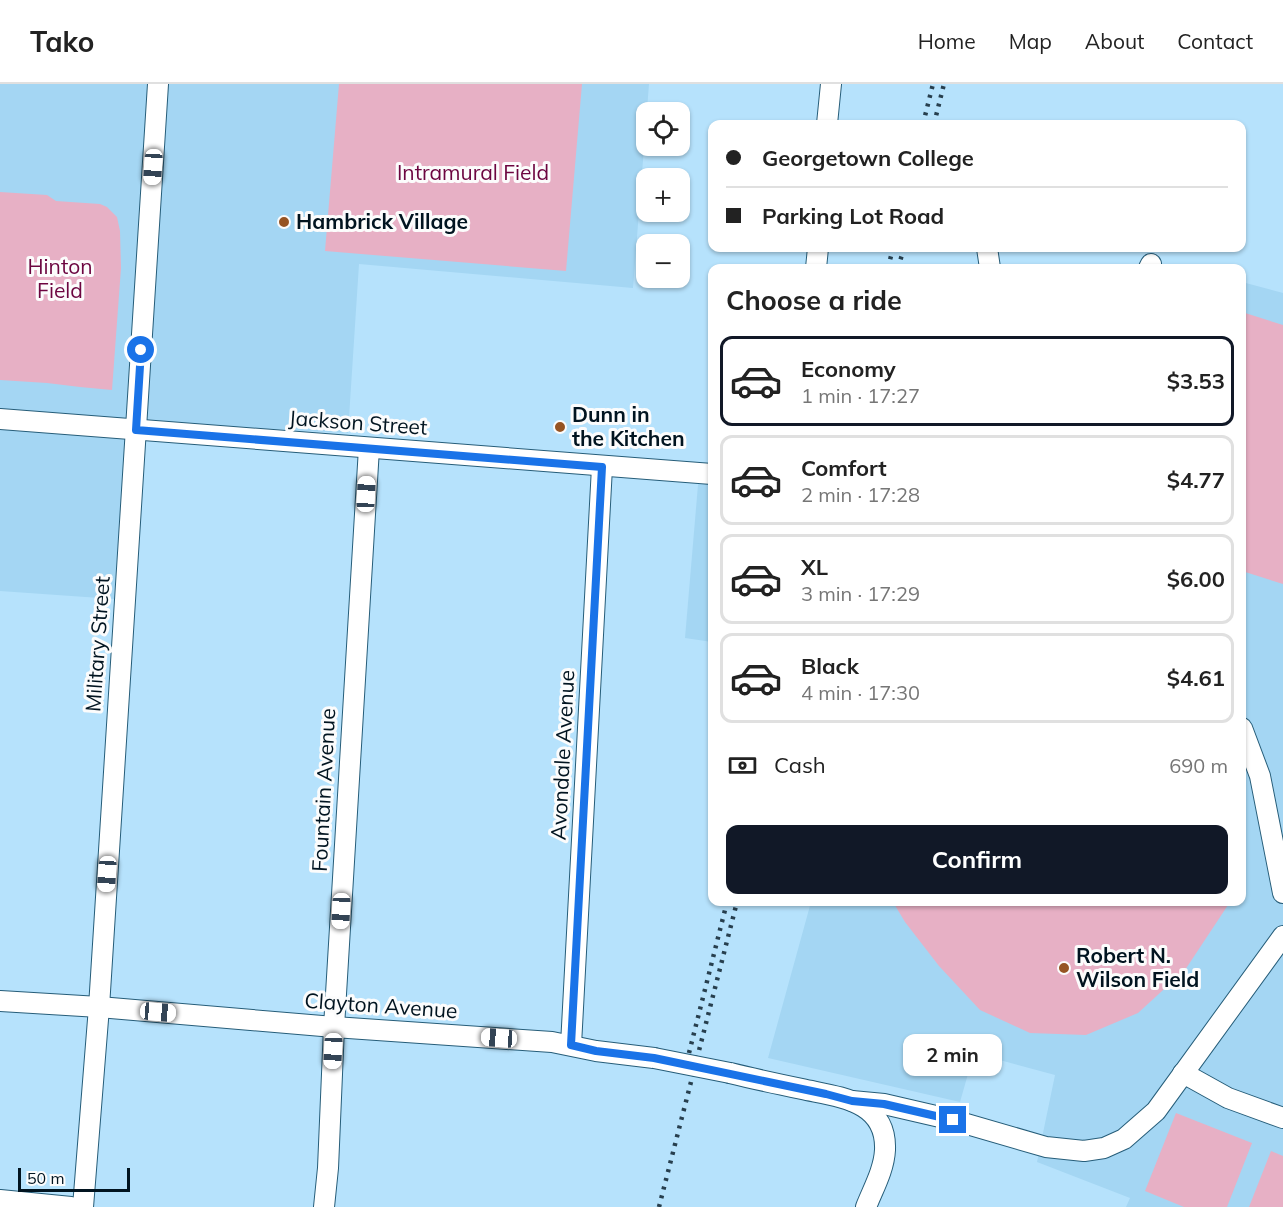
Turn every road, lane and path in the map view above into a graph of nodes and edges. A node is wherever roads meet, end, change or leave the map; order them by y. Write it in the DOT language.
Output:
graph roads {
  1 [pos="158,84"];
  2 [pos="831,84"];
  3 [pos="827,120"];
  4 [pos="0,419"];
  5 [pos="136,430"];
  6 [pos="369,447"];
  7 [pos="602,467"];
  8 [pos="708,474"];
  9 [pos="1246,739"];
  10 [pos="1283,893"];
  11 [pos="1283,936"];
  12 [pos="0,1000"];
  13 [pos="99,1007"];
  14 [pos="334,1027"];
  15 [pos="571,1045"];
  16 [pos="1184,1073"];
  17 [pos="852,1101"];
  18 [pos="1283,1118"];
  19 [pos="0,1200"];
  20 [pos="71,1207"];
  21 [pos="83,1207"];
  22 [pos="324,1207"];
  23 [pos="866,1207"];
  1 -- 5 [label="street, Military Street"];
  2 -- 3 [label="street"];
  4 -- 5 [label="street, Jackson Street"];
  5 -- 6 [label="street, Jackson Street"];
  5 -- 13 [label="street, Military Street"];
  6 -- 7 [label="street, Jackson Street"];
  6 -- 14 [label="street, Fountain Avenue"];
  7 -- 8 [label="street, Jackson Street"];
  7 -- 15 [label="street, Avondale Avenue"];
  9 -- 10 [label="street"];
  11 -- 16 [label="street"];
  12 -- 13 [label="street, Clayton Avenue"];
  13 -- 14 [label="street, Clayton Avenue"];
  13 -- 21 [label="street, Military Street"];
  14 -- 15 [label="street, Clayton Avenue"];
  14 -- 22 [label="street, Fountain Avenue"];
  15 -- 17 [label="street, Clayton Avenue, bridge"];
  16 -- 17 [label="street"];
  16 -- 18 [label="street"];
  17 -- 23 [label="street, Clayton Avenue"];
  19 -- 20 [label="street"];
}
